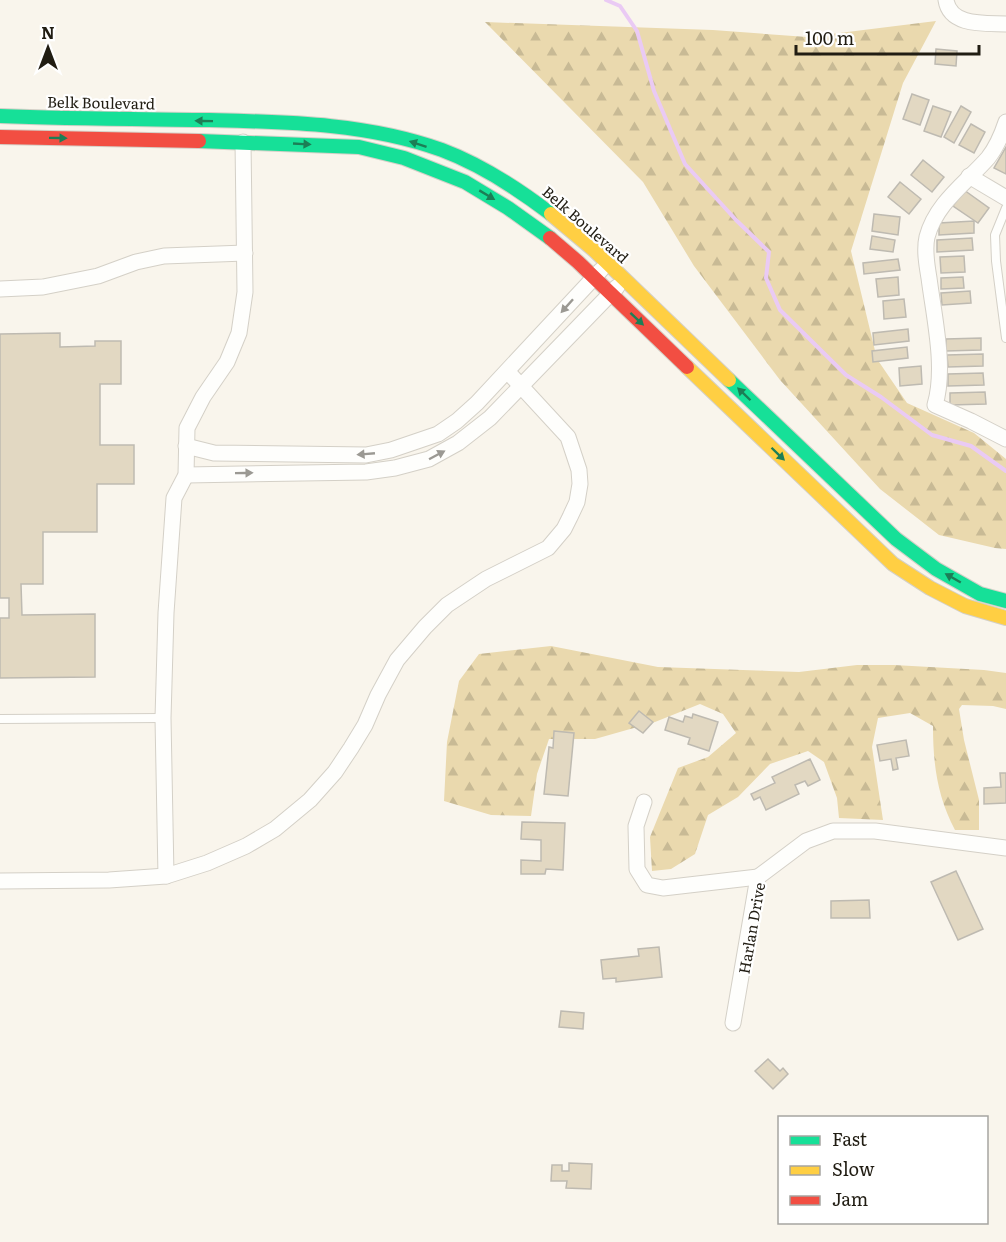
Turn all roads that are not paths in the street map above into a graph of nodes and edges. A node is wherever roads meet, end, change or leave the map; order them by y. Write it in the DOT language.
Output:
graph roads {
  1 [pos="946,0"];
  2 [pos="1006,24"];
  3 [pos="0,116"];
  4 [pos="243,121"];
  5 [pos="1006,122"];
  6 [pos="0,136"];
  7 [pos="243,142"];
  8 [pos="969,176"];
  9 [pos="1006,198"];
  10 [pos="1006,208"];
  11 [pos="245,253"];
  12 [pos="607,263"];
  13 [pos="594,278"];
  14 [pos="624,279"];
  15 [pos="0,289"];
  16 [pos="610,293"];
  17 [pos="1006,338"];
  18 [pos="508,372"];
  19 [pos="522,387"];
  20 [pos="1006,439"];
  21 [pos="186,446"];
  22 [pos="186,475"];
  23 [pos="1006,601"];
  24 [pos="1006,618"];
  25 [pos="163,718"];
  26 [pos="0,719"];
  27 [pos="644,802"];
  28 [pos="1006,848"];
  29 [pos="166,876"];
  30 [pos="758,877"];
  31 [pos="0,881"];
  32 [pos="733,1023"];
  1 -- 2 [label="street"];
  4 -- 3 [label="street, Belk Boulevard, one-way"];
  4 -- 7 [label="lane"];
  12 -- 4 [label="street, Belk Boulevard, one-way"];
  5 -- 8 [label="street"];
  6 -- 7 [label="street, one-way"];
  7 -- 11 [label="street"];
  7 -- 13 [label="street, one-way"];
  8 -- 9 [label="street"];
  8 -- 20 [label="street"];
  10 -- 17 [label="lane"];
  11 -- 15 [label="street"];
  11 -- 21 [label="street"];
  12 -- 13 [label="street"];
  12 -- 14 [label="street, Belk Boulevard"];
  13 -- 16 [label="street"];
  13 -- 18 [label="street, one-way"];
  14 -- 16 [label="street"];
  23 -- 14 [label="street, Belk Boulevard, one-way"];
  16 -- 19 [label="street"];
  16 -- 24 [label="street, one-way"];
  18 -- 19 [label="street"];
  18 -- 21 [label="street, one-way"];
  22 -- 19 [label="street, one-way"];
  19 -- 29 [label="street"];
  21 -- 22 [label="street"];
  22 -- 25 [label="street"];
  25 -- 26 [label="lane"];
  25 -- 29 [label="street"];
  27 -- 30 [label="street"];
  28 -- 30 [label="street, Harlan Drive"];
  29 -- 31 [label="street"];
  30 -- 32 [label="street, Harlan Drive"];
}
